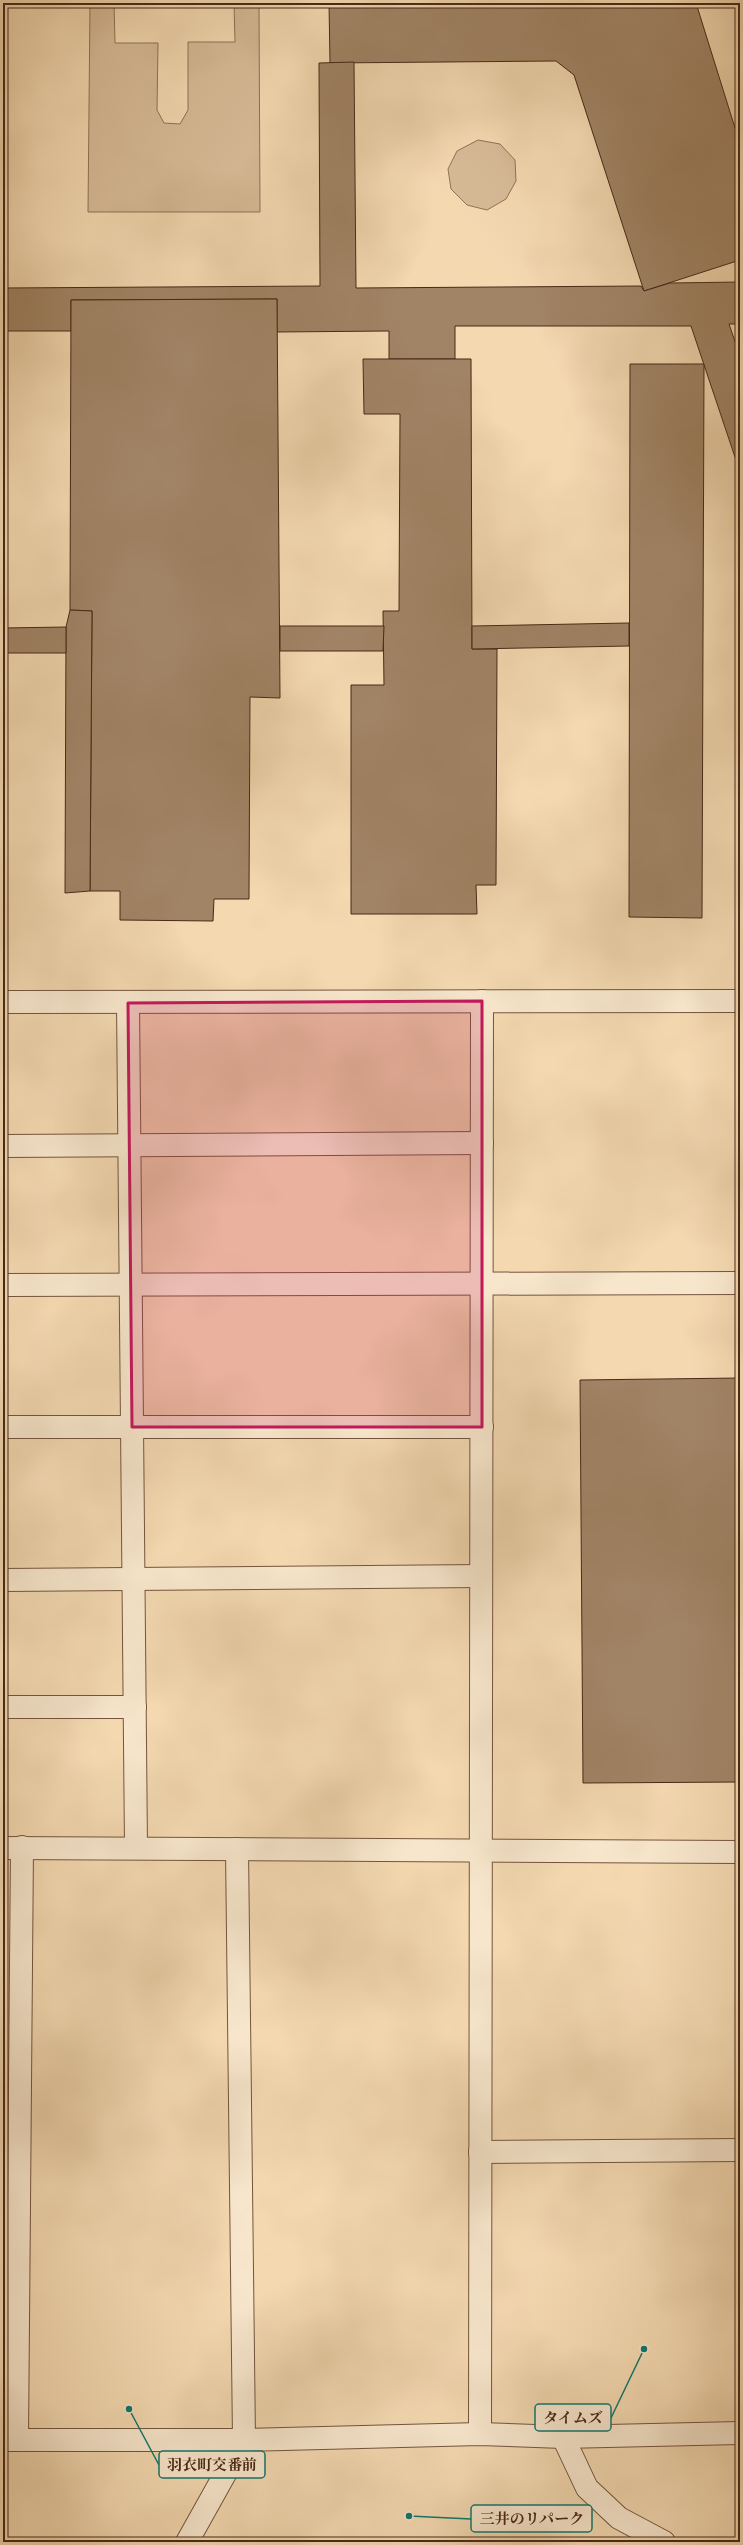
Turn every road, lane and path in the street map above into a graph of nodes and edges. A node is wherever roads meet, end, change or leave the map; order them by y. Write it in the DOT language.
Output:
graph roads {
  1 [pos="482,1001"];
  2 [pos="740,1001"];
  3 [pos="3,1002"];
  4 [pos="128,1003"];
  5 [pos="482,1143"];
  6 [pos="129,1145"];
  7 [pos="3,1146"];
  8 [pos="740,1283"];
  9 [pos="131,1284"];
  10 [pos="481,1284"];
  11 [pos="3,1285"];
  12 [pos="3,1427"];
  13 [pos="132,1427"];
  14 [pos="482,1427"];
  15 [pos="481,1576"];
  16 [pos="134,1579"];
  17 [pos="3,1580"];
  18 [pos="135,1706"];
  19 [pos="3,1707"];
  20 [pos="13,1848"];
  21 [pos="136,1848"];
  22 [pos="237,1849"];
  23 [pos="481,1852"];
  24 [pos="740,1852"];
  25 [pos="740,2150"];
  26 [pos="480,2152"];
  27 [pos="740,2433"];
  28 [pos="480,2434"];
  29 [pos="563,2437"];
  30 [pos="10,2440"];
  31 [pos="244,2440"];
  32 [pos="190,2541"];
  33 [pos="664,2542"];
  1 -- 2 [label="street"];
  1 -- 4 [label="street"];
  1 -- 5 [label="street"];
  3 -- 4 [label="street"];
  4 -- 6 [label="street"];
  5 -- 6 [label="street"];
  5 -- 10 [label="street"];
  6 -- 7 [label="street"];
  6 -- 9 [label="street"];
  8 -- 10 [label="street"];
  9 -- 10 [label="street"];
  9 -- 11 [label="street"];
  9 -- 13 [label="street"];
  10 -- 14 [label="street"];
  12 -- 13 [label="street"];
  13 -- 14 [label="street"];
  13 -- 16 [label="street"];
  14 -- 15 [label="street"];
  15 -- 16 [label="street"];
  15 -- 23 [label="street"];
  16 -- 17 [label="street"];
  16 -- 18 [label="street"];
  18 -- 19 [label="street"];
  18 -- 21 [label="street"];
  20 -- 21 [label="street"];
  20 -- 30 [label="street"];
  21 -- 22 [label="street"];
  22 -- 23 [label="street"];
  22 -- 31 [label="street"];
  23 -- 24 [label="street"];
  23 -- 26 [label="street"];
  25 -- 26 [label="street"];
  26 -- 28 [label="street"];
  27 -- 29 [label="street"];
  28 -- 29 [label="street"];
  28 -- 31 [label="street"];
  29 -- 33 [label="street"];
  30 -- 31 [label="street"];
  31 -- 32 [label="street"];
}
